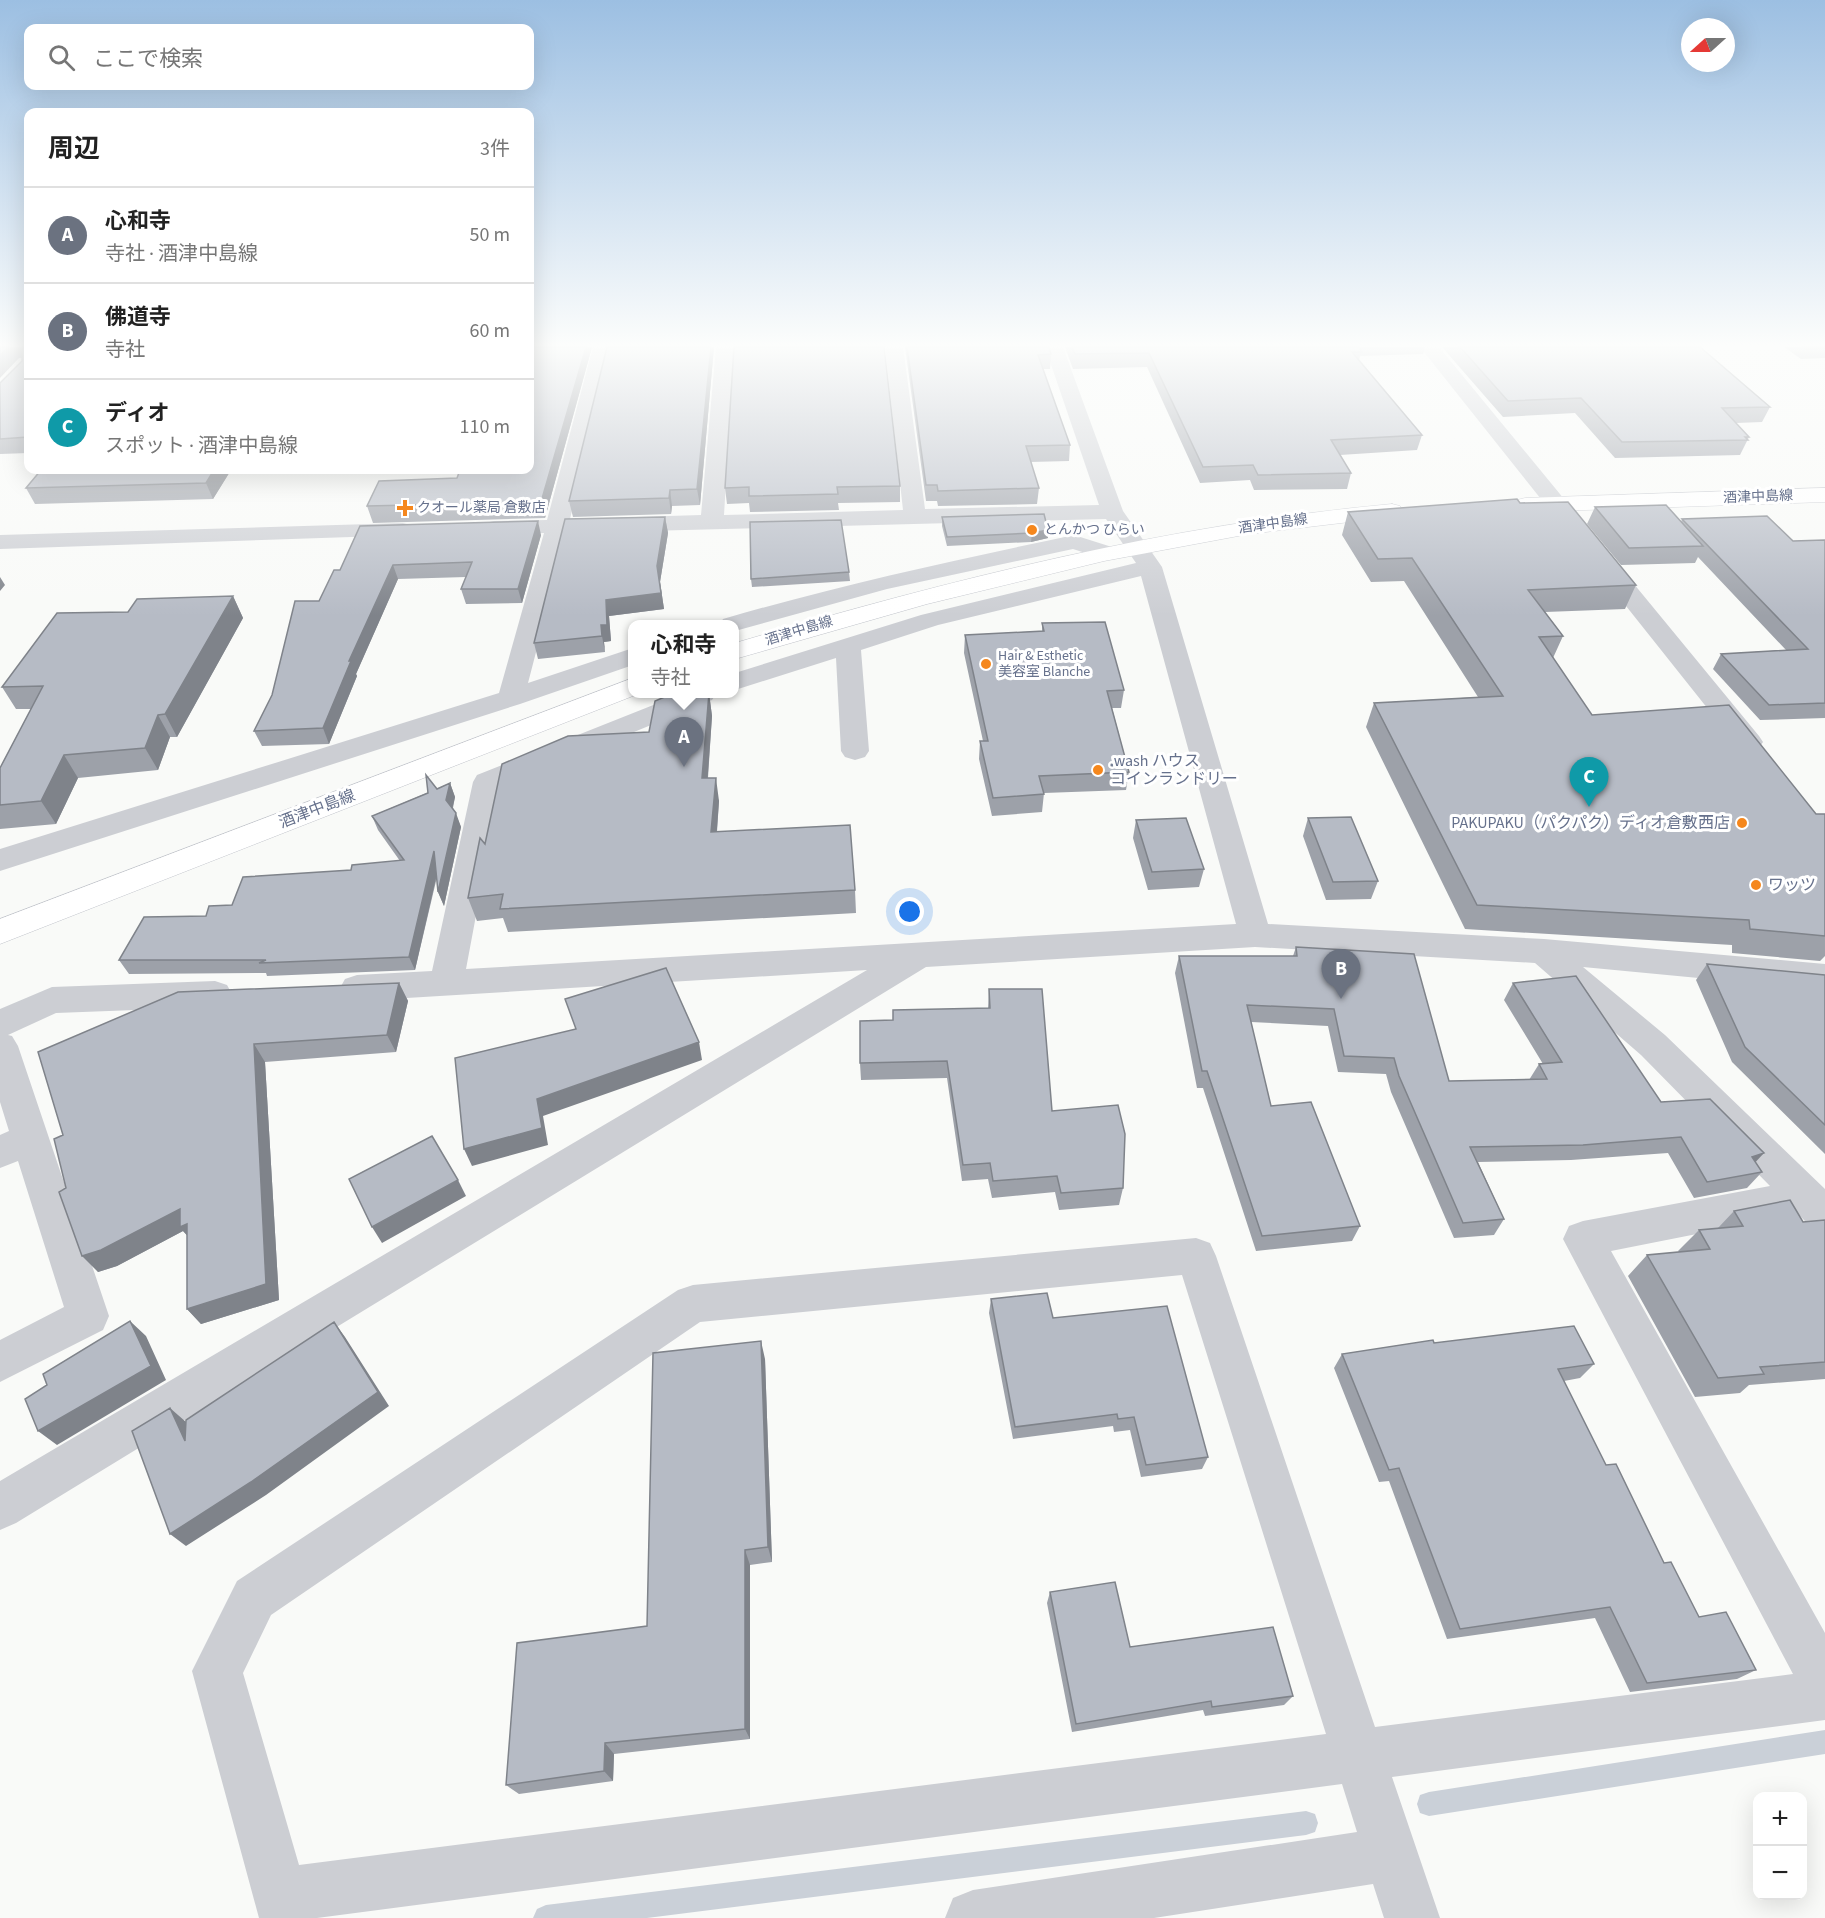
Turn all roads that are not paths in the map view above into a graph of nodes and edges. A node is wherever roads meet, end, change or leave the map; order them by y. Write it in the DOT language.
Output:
graph roads {
  1 [pos="579,437"];
  2 [pos="718,437"];
  3 [pos="905,437"];
  4 [pos="1085,437"];
  5 [pos="1503,437"];
  6 [pos="1825,495"];
  7 [pos="1558,504"];
  8 [pos="1499,506"];
  9 [pos="1416,510"];
  10 [pos="1112,512"];
  11 [pos="915,516"];
  12 [pos="712,522"];
  13 [pos="557,526"];
  14 [pos="474,528"];
  15 [pos="427,530"];
  16 [pos="0,542"];
  17 [pos="1107,553"];
  18 [pos="1144,557"];
  19 [pos="739,622"];
  20 [pos="848,645"];
  21 [pos="739,650"];
  22 [pos="628,658"];
  23 [pos="739,681"];
  24 [pos="628,688"];
  25 [pos="511,698"];
  26 [pos="691,698"];
  27 [pos="855,751"];
  28 [pos="1766,763"];
  29 [pos="0,860"];
  30 [pos="0,932"];
  31 [pos="1255,935"];
  32 [pos="1544,951"];
  33 [pos="919,956"];
  34 [pos="1825,977"];
  35 [pos="446,984"];
  36 [pos="326,989"];
  37 [pos="243,993"];
  38 [pos="0,1024"];
  39 [pos="0,1046"];
  40 [pos="15,1145"];
  41 [pos="1815,1206"];
  42 [pos="0,1362"];
  43 [pos="0,1507"];
  44 [pos="1825,1682"];
  45 [pos="1825,1695"];
  46 [pos="1359,1756"];
  47 [pos="1391,1854"];
  48 [pos="284,1907"];
  49 [pos="973,1918"];
  50 [pos="1412,1918"];
  1 -- 13 [label="street"];
  2 -- 12 [label="street"];
  3 -- 11 [label="street"];
  4 -- 10 [label="street"];
  5 -- 7 [label="street"];
  6 -- 7 [label="main road, 酒津中島線"];
  7 -- 8 [label="main road, 酒津中島線"];
  7 -- 28 [label="street"];
  9 -- 18 [label="main road, 酒津中島線"];
  10 -- 11 [label="street"];
  10 -- 18 [label="street"];
  11 -- 12 [label="street"];
  12 -- 13 [label="street"];
  13 -- 14 [label="street"];
  13 -- 25 [label="street"];
  15 -- 16 [label="street"];
  17 -- 18 [label="main road, 酒津中島線"];
  17 -- 19 [label="street"];
  17 -- 21 [label="main road, 酒津中島線"];
  18 -- 20 [label="street"];
  18 -- 31 [label="street"];
  20 -- 23 [label="street"];
  20 -- 27 [label="street"];
  22 -- 25 [label="street"];
  24 -- 30 [label="main road, 酒津中島線"];
  25 -- 29 [label="street"];
  26 -- 35 [label="street"];
  31 -- 32 [label="street"];
  31 -- 33 [label="street"];
  32 -- 34 [label="street"];
  32 -- 41 [label="street"];
  33 -- 35 [label="street"];
  33 -- 43 [label="street"];
  35 -- 36 [label="street"];
  37 -- 38 [label="street"];
  39 -- 40 [label="street"];
  40 -- 42 [label="street"];
  41 -- 44 [label="street"];
  45 -- 46 [label="street"];
  46 -- 47 [label="street"];
  46 -- 48 [label="street"];
  46 -- 48 [label="street"];
  47 -- 49 [label="street"];
  47 -- 50 [label="street"];
}
